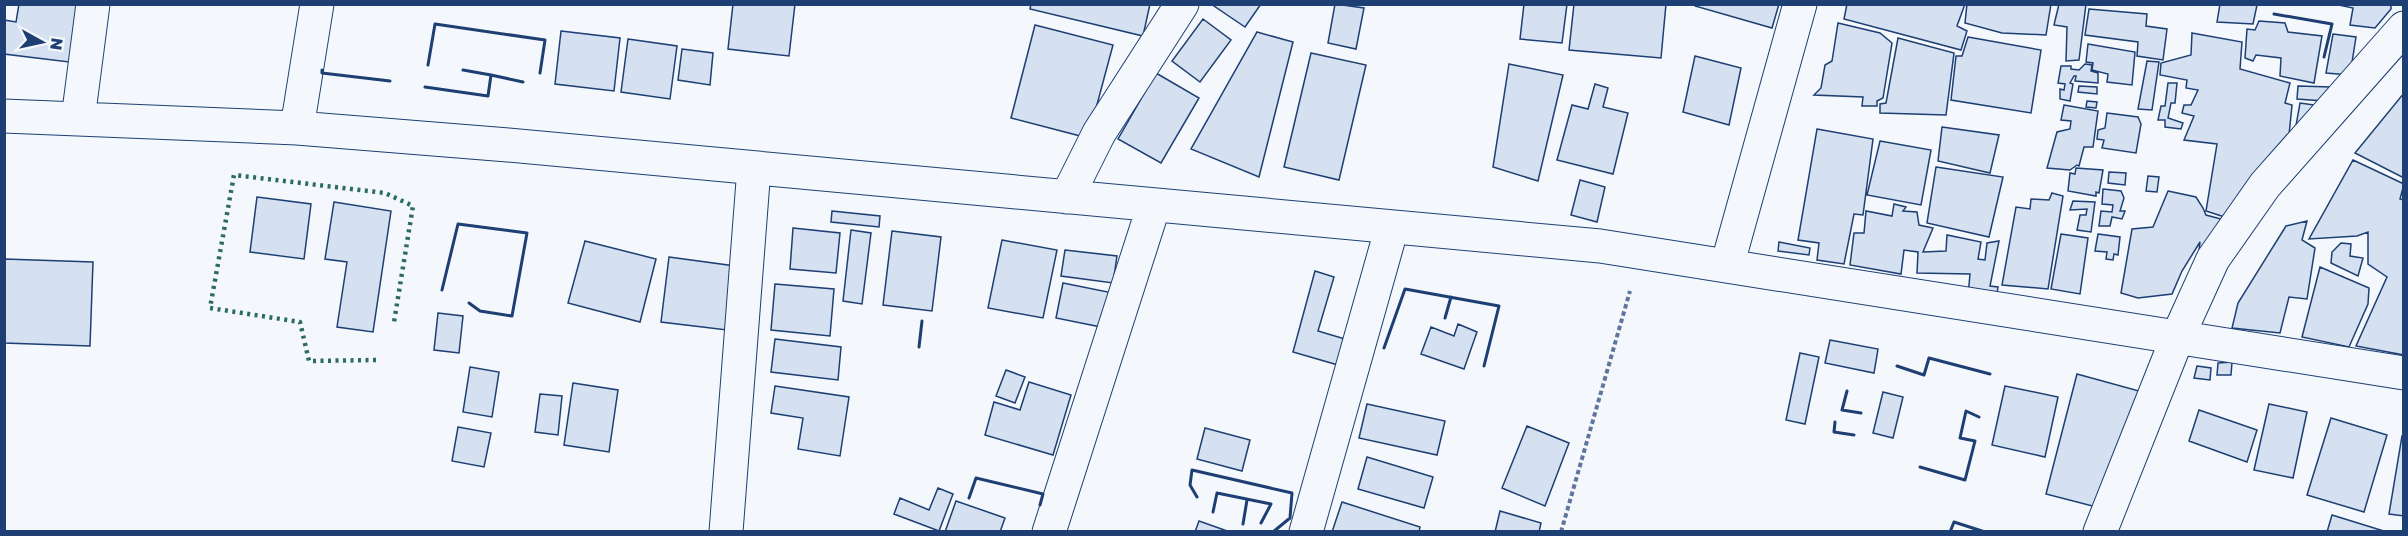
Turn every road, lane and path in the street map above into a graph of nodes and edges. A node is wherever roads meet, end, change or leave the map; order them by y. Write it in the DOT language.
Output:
graph roads {
  1 [pos="93,4"];
  2 [pos="317,4"];
  3 [pos="1182,4"];
  4 [pos="1800,4"];
  5 [pos="2403,28"];
  6 [pos="4,116"];
  7 [pos="78,119"];
  8 [pos="297,128"];
  9 [pos="754,168"];
  10 [pos="1067,196"];
  11 [pos="1154,205"];
  12 [pos="1392,227"];
  13 [pos="1641,253"];
  14 [pos="1727,266"];
  15 [pos="2178,336"];
  16 [pos="2403,373"];
  17 [pos="726,531"];
  18 [pos="1049,531"];
  19 [pos="1306,531"];
  20 [pos="1561,531"];
  21 [pos="2100,531"];
  1 -- 7 [label="street"];
  2 -- 8 [label="street"];
  3 -- 10 [label="street"];
  4 -- 14 [label="street"];
  5 -- 15 [label="street"];
  6 -- 7 [label="street"];
  7 -- 8 [label="street"];
  8 -- 9 [label="street"];
  9 -- 10 [label="street"];
  9 -- 17 [label="street"];
  10 -- 11 [label="street"];
  11 -- 12 [label="street"];
  11 -- 18 [label="street"];
  12 -- 13 [label="street"];
  12 -- 19 [label="street"];
  13 -- 14 [label="street"];
  13 -- 20 [label="path"];
  14 -- 15 [label="street"];
  15 -- 16 [label="street"];
  15 -- 21 [label="street"];
}
